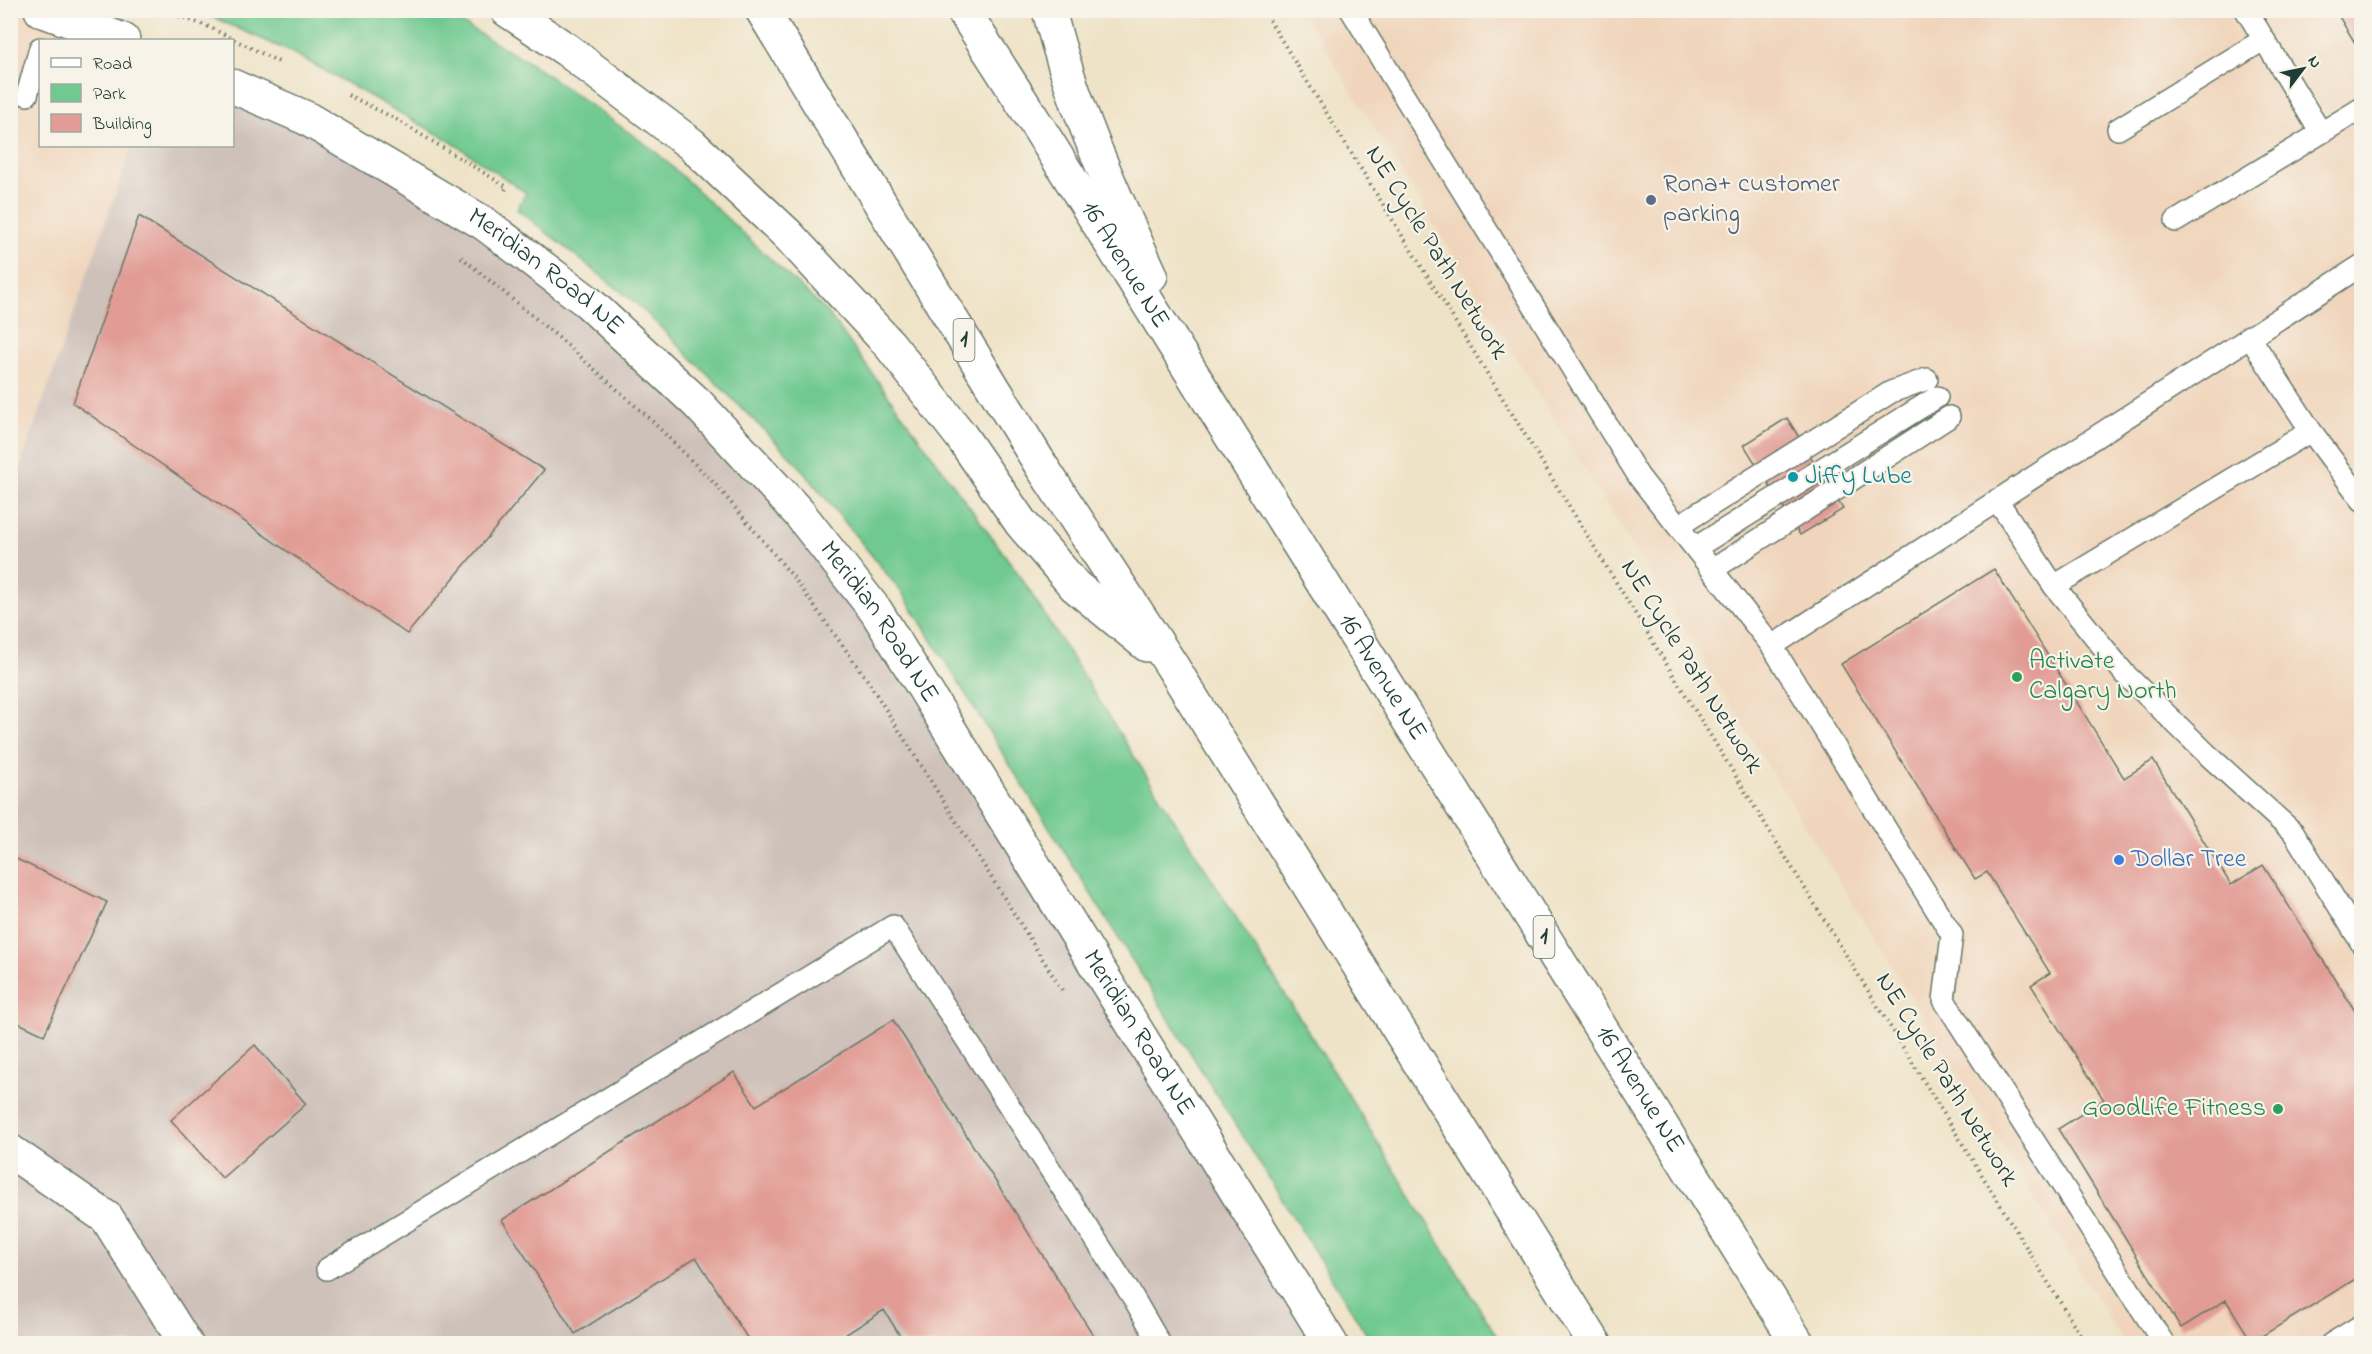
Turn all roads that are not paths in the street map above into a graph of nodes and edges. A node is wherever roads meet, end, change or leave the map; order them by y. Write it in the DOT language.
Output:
graph roads {
  1 [pos="507,10"];
  2 [pos="762,10"];
  3 [pos="963,10"];
  4 [pos="1049,10"];
  5 [pos="1351,10"];
  6 [pos="2246,10"];
  7 [pos="45,21"];
  8 [pos="119,39"];
  9 [pos="2263,40"];
  10 [pos="39,52"];
  11 [pos="234,87"];
  12 [pos="27,95"];
  13 [pos="2361,108"];
  14 [pos="2118,129"];
  15 [pos="2321,133"];
  16 [pos="2176,221"];
  17 [pos="2361,265"];
  18 [pos="2249,336"];
  19 [pos="1949,417"];
  20 [pos="2311,430"];
  21 [pos="1997,500"];
  22 [pos="2361,500"];
  23 [pos="1678,526"];
  24 [pos="1289,530"];
  25 [pos="1695,548"];
  26 [pos="1712,570"];
  27 [pos="2054,586"];
  28 [pos="1772,646"];
  29 [pos="1172,666"];
  30 [pos="2361,944"];
  31 [pos="10,1151"];
  32 [pos="327,1269"];
  33 [pos="2361,1325"];
  34 [pos="186,1344"];
  35 [pos="1160,1344"];
  36 [pos="1331,1344"];
  37 [pos="1595,1344"];
  38 [pos="1798,1344"];
  39 [pos="2164,1344"];
  40 [pos="2331,1344"];
  1 -- 29 [label="main road"];
  2 -- 29 [label="main road, 1"];
  3 -- 24 [label="main road, 16 Avenue NE / 1"];
  4 -- 24 [label="main road"];
  5 -- 23 [label="lane"];
  6 -- 9 [label="lane"];
  7 -- 8 [label="main road"];
  9 -- 14 [label="lane"];
  9 -- 15 [label="lane"];
  10 -- 12 [label="lane"];
  11 -- 36 [label="main road, Meridian Road NE"];
  13 -- 15 [label="lane"];
  15 -- 16 [label="lane"];
  17 -- 18 [label="lane"];
  18 -- 20 [label="lane"];
  18 -- 21 [label="lane"];
  19 -- 26 [label="lane"];
  20 -- 22 [label="lane"];
  20 -- 27 [label="lane"];
  21 -- 27 [label="lane"];
  21 -- 28 [label="lane"];
  23 -- 25 [label="lane"];
  23 -- 25 [label="lane"];
  24 -- 38 [label="main road, 16 Avenue NE / 1"];
  25 -- 26 [label="lane"];
  26 -- 28 [label="lane"];
  27 -- 30 [label="lane"];
  28 -- 39 [label="lane"];
  29 -- 37 [label="main road, 1"];
  31 -- 34 [label="main road"];
  32 -- 35 [label="lane"];
  33 -- 40 [label="lane"];
}
